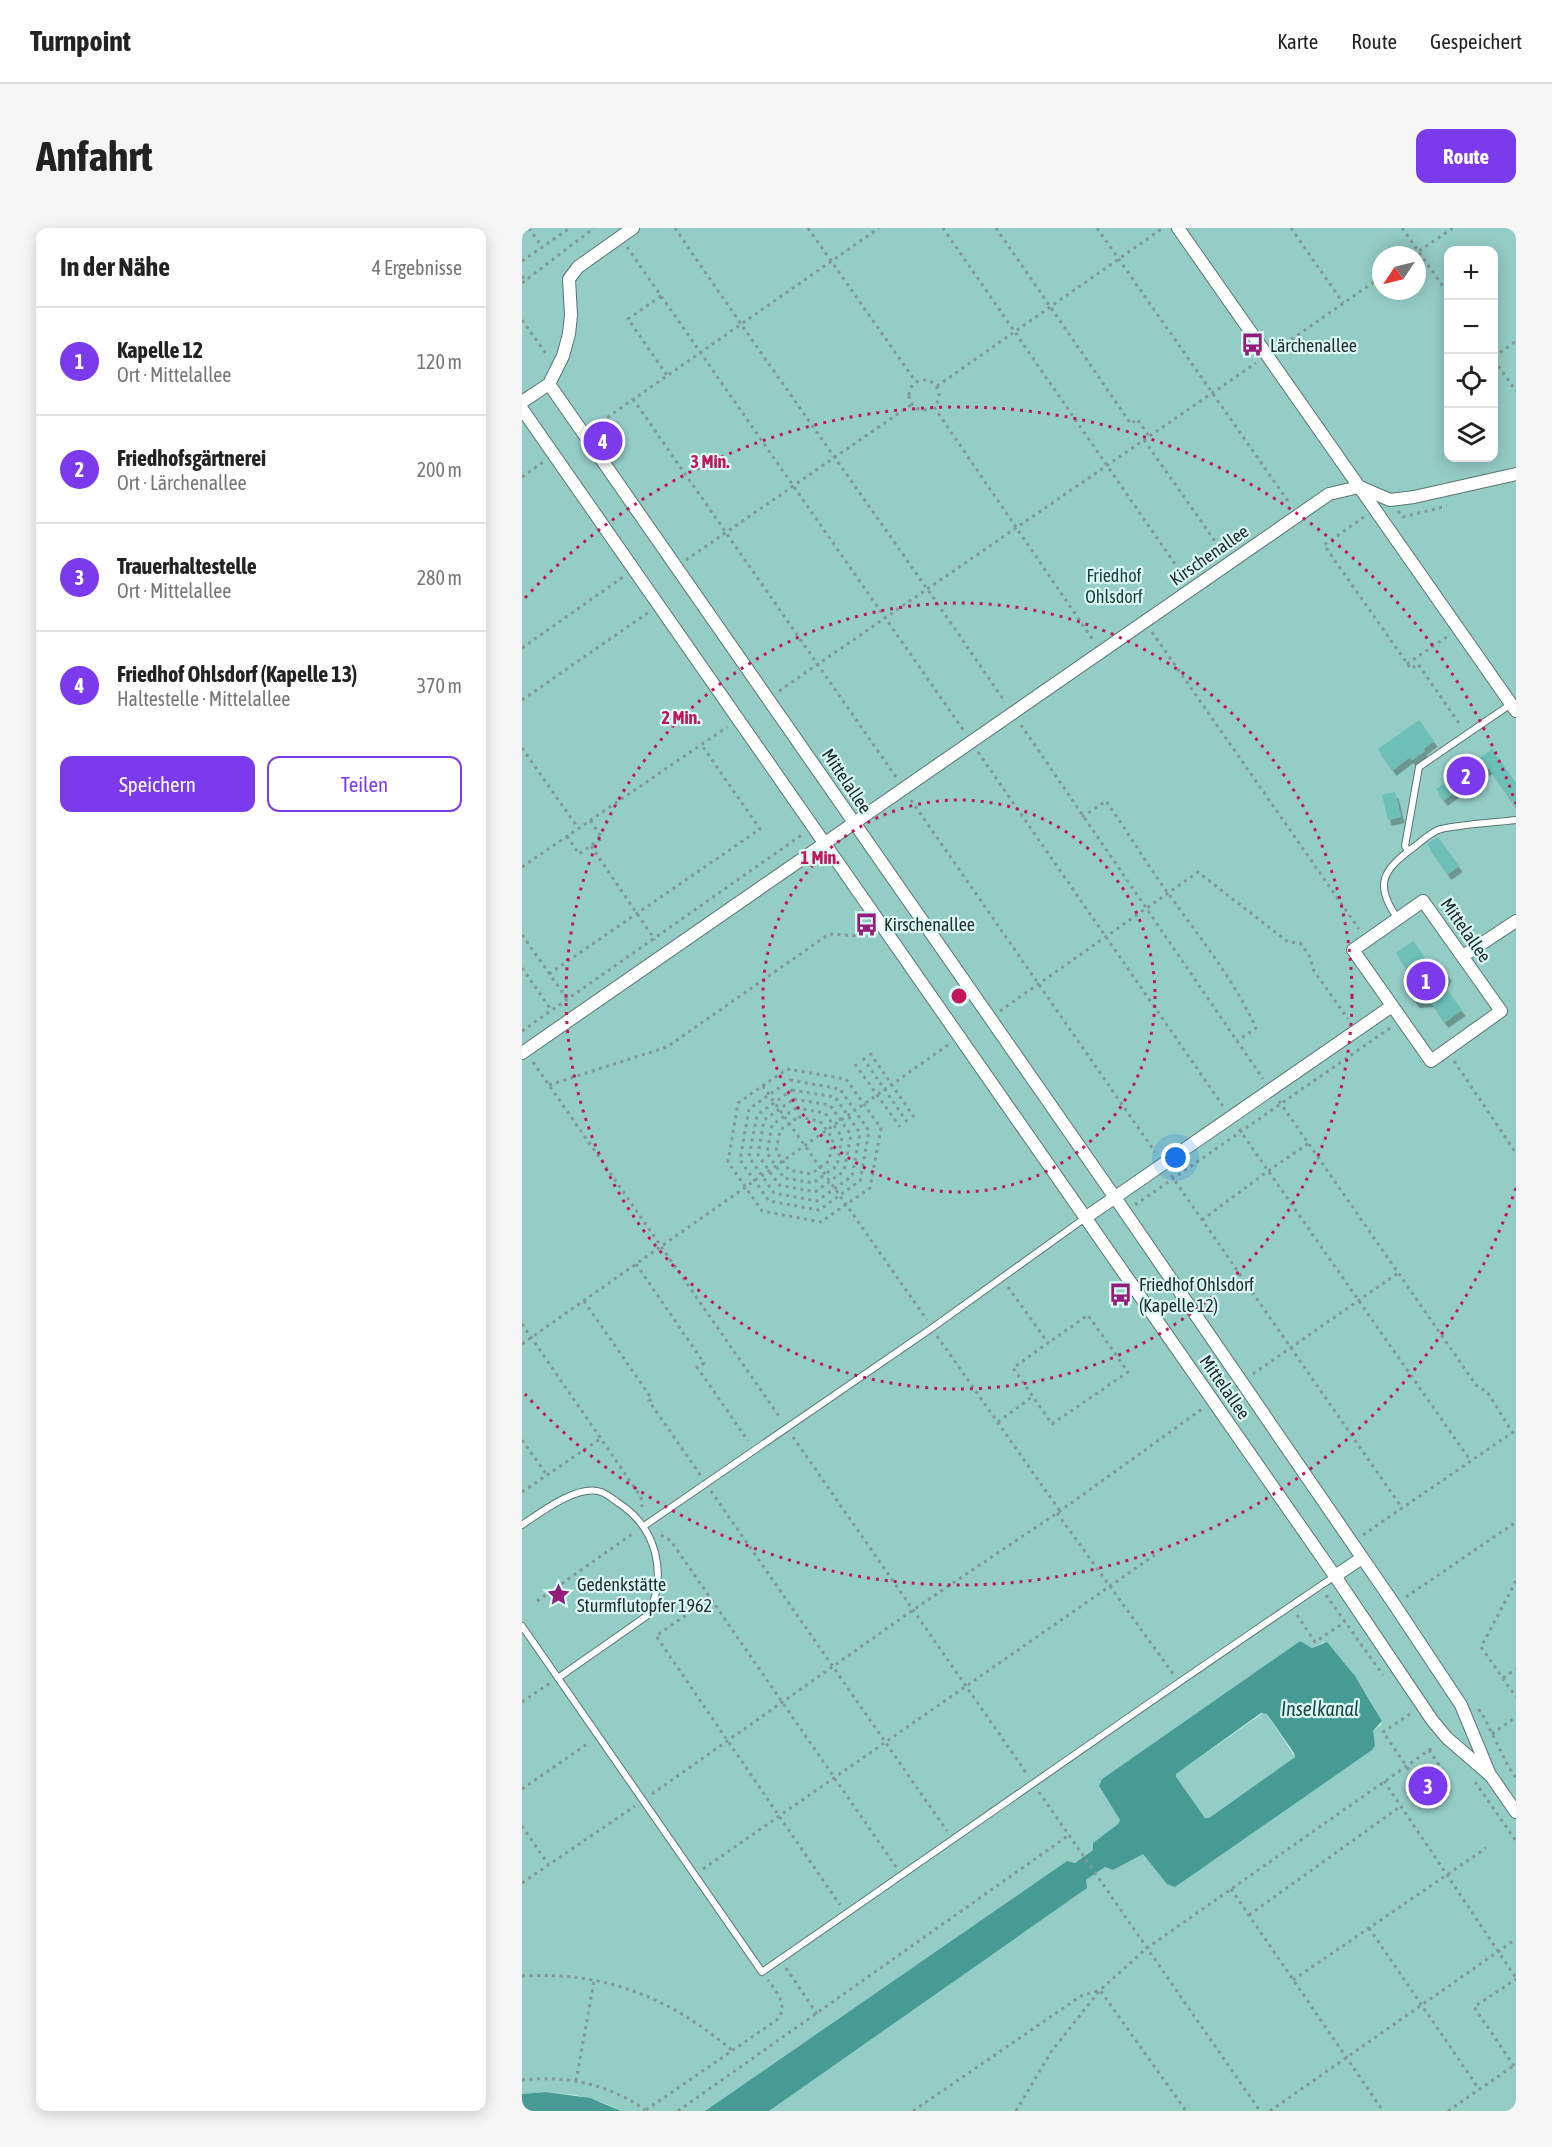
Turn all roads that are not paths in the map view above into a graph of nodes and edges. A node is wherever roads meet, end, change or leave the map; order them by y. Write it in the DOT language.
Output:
graph roads {
  1 [pos="633,228"];
  2 [pos="1178,228"];
  3 [pos="549,384"];
  4 [pos="522,402"];
  5 [pos="522,409"];
  6 [pos="1516,474"];
  7 [pos="1359,487"];
  8 [pos="1514,708"];
  9 [pos="1516,820"];
  10 [pos="853,823"];
  11 [pos="825,843"];
  12 [pos="1408,851"];
  13 [pos="1398,919"];
  14 [pos="1516,921"];
  15 [pos="1463,956"];
  16 [pos="1392,1006"];
  17 [pos="524,1052"];
  18 [pos="1115,1198"];
  19 [pos="1086,1218"];
  20 [pos="522,1524"];
  21 [pos="644,1526"];
  22 [pos="1362,1558"];
  23 [pos="1335,1576"];
  24 [pos="522,1626"];
  25 [pos="558,1678"];
  26 [pos="1491,1776"];
  27 [pos="1516,1812"];
  1 -- 3 [label="street"];
  2 -- 7 [label="street"];
  3 -- 4 [label="street"];
  3 -- 10 [label="street, Mittelallee"];
  5 -- 11 [label="street, Mittelallee"];
  6 -- 7 [label="street"];
  7 -- 8 [label="street"];
  7 -- 10 [label="street, Kirschenallee"];
  8 -- 12 [label="lane"];
  9 -- 12 [label="lane"];
  10 -- 11 [label="street, Kirschenallee"];
  10 -- 18 [label="street, Mittelallee"];
  11 -- 17 [label="street, Kirschenallee"];
  11 -- 19 [label="street, Mittelallee"];
  12 -- 13 [label="lane"];
  13 -- 15 [label="street, Mittelallee"];
  13 -- 16 [label="street, Mittelallee"];
  14 -- 15 [label="street"];
  15 -- 16 [label="street, Mittelallee"];
  16 -- 18 [label="street"];
  18 -- 19 [label="street"];
  18 -- 22 [label="street, Mittelallee"];
  19 -- 21 [label="lane"];
  19 -- 23 [label="street, Mittelallee"];
  20 -- 21 [label="lane"];
  21 -- 25 [label="lane"];
  22 -- 23 [label="street"];
  22 -- 26 [label="street, Mittelallee"];
  23 -- 25 [label="lane"];
  23 -- 26 [label="street, Mittelallee"];
  24 -- 25 [label="lane"];
  26 -- 27 [label="street, Mittelallee"];
}
